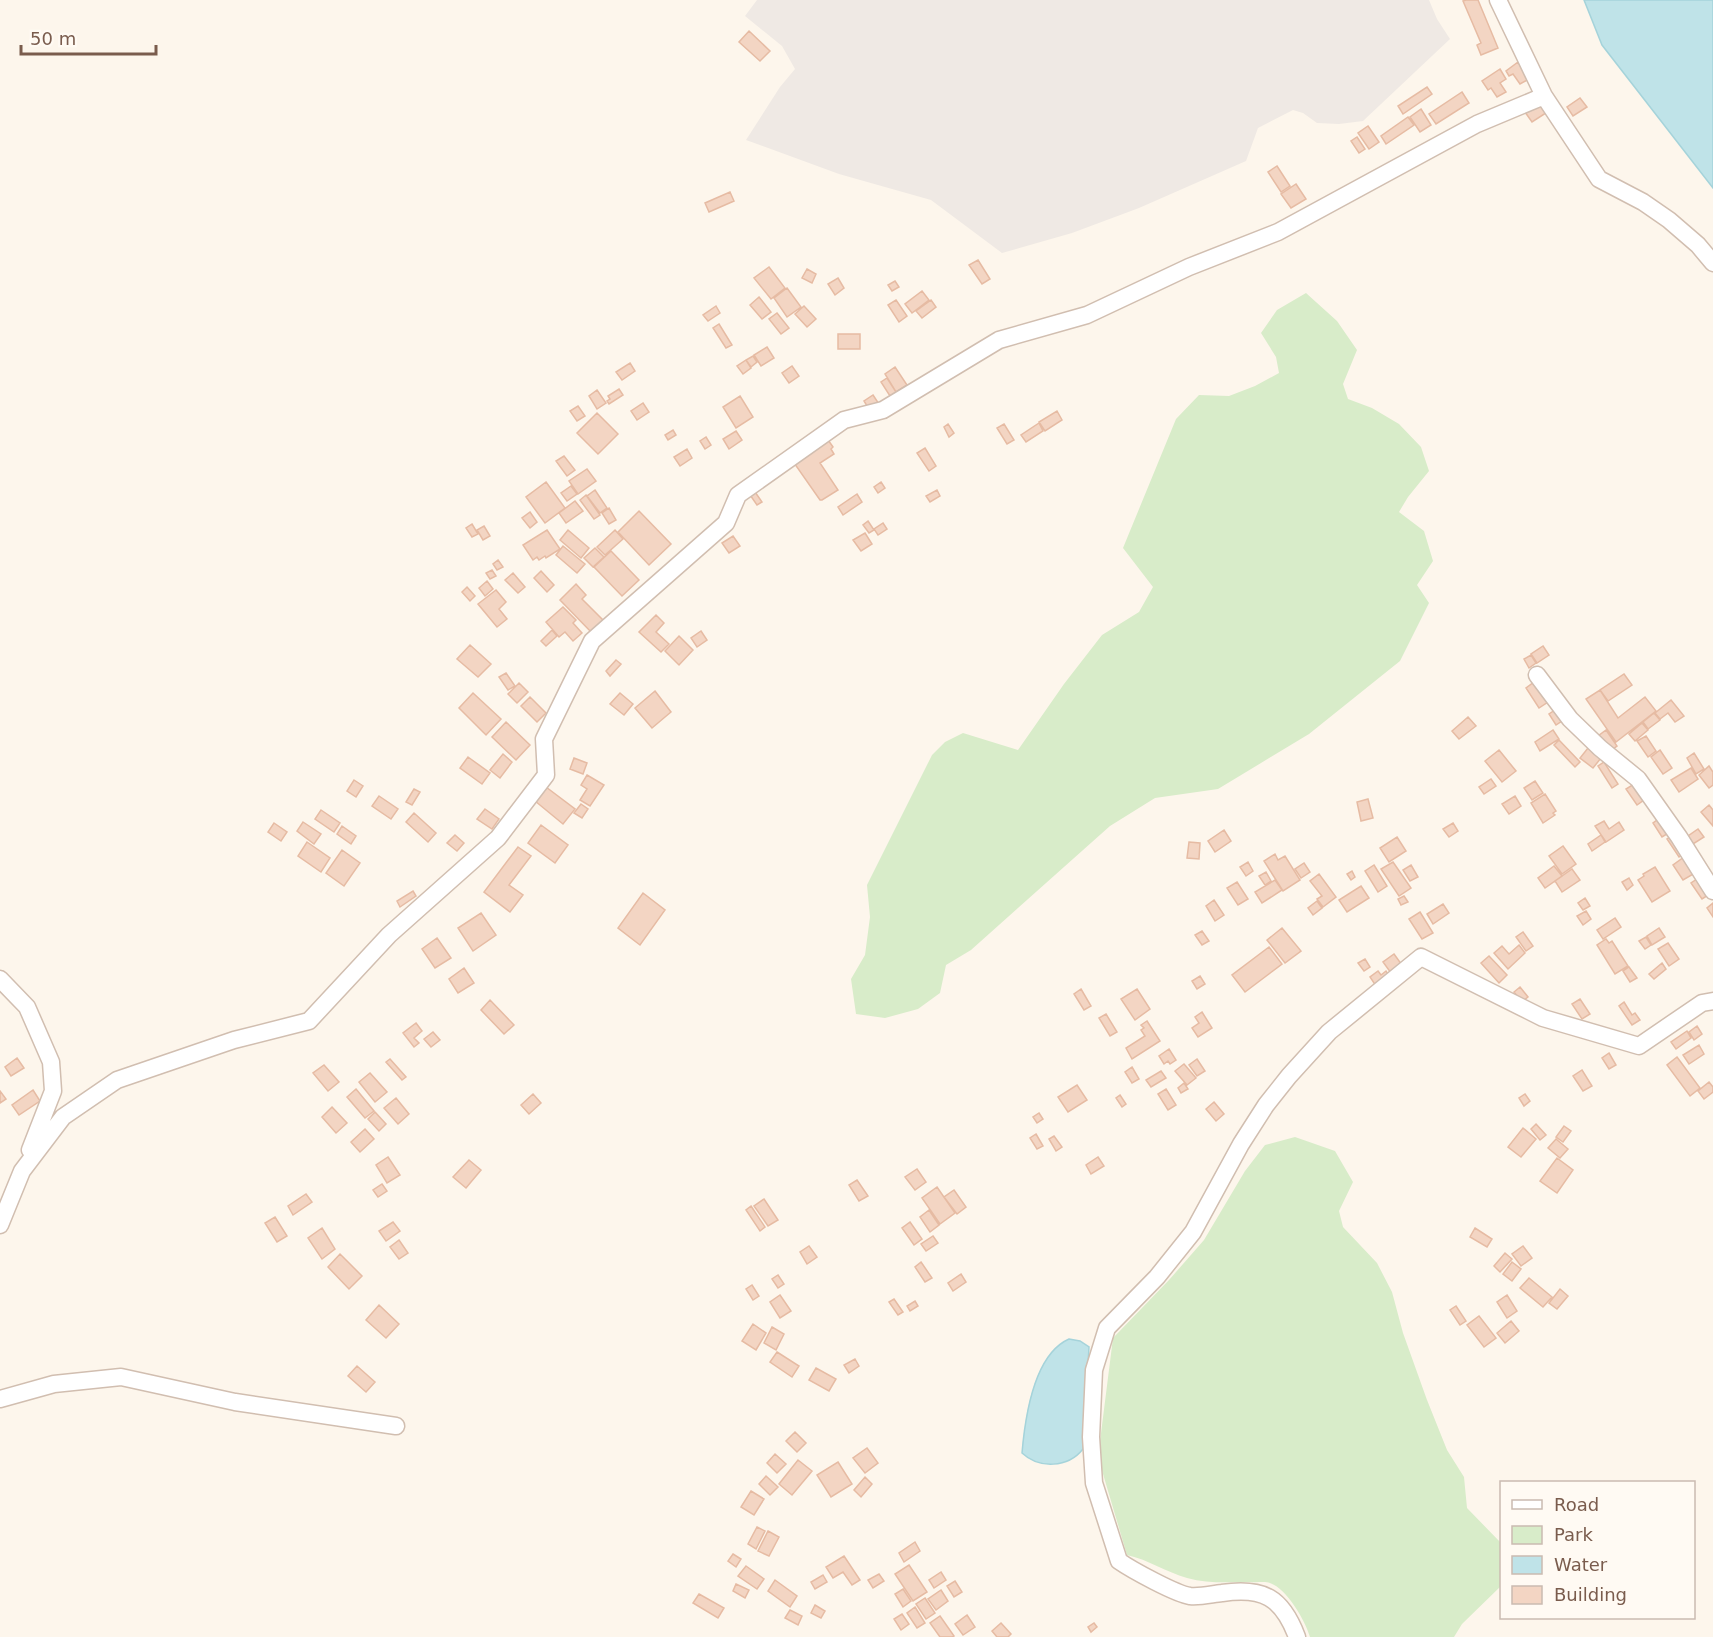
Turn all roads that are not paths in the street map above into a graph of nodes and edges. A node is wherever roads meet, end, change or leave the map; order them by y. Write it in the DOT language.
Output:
graph roads {
  1 [pos="1498,0"];
  2 [pos="1544,96"];
  3 [pos="1713,262"];
  4 [pos="1537,675"];
  5 [pos="1713,891"];
  6 [pos="0,979"];
  7 [pos="1713,1001"];
  8 [pos="22,1171"];
  9 [pos="0,1225"];
  10 [pos="0,1399"];
  11 [pos="396,1426"];
  12 [pos="1297,1637"];
  1 -- 2 [label="street"];
  2 -- 3 [label="street"];
  2 -- 8 [label="street"];
  4 -- 5 [label="street"];
  6 -- 8 [label="street"];
  7 -- 12 [label="street"];
  8 -- 9 [label="street"];
  10 -- 11 [label="street"];
}
